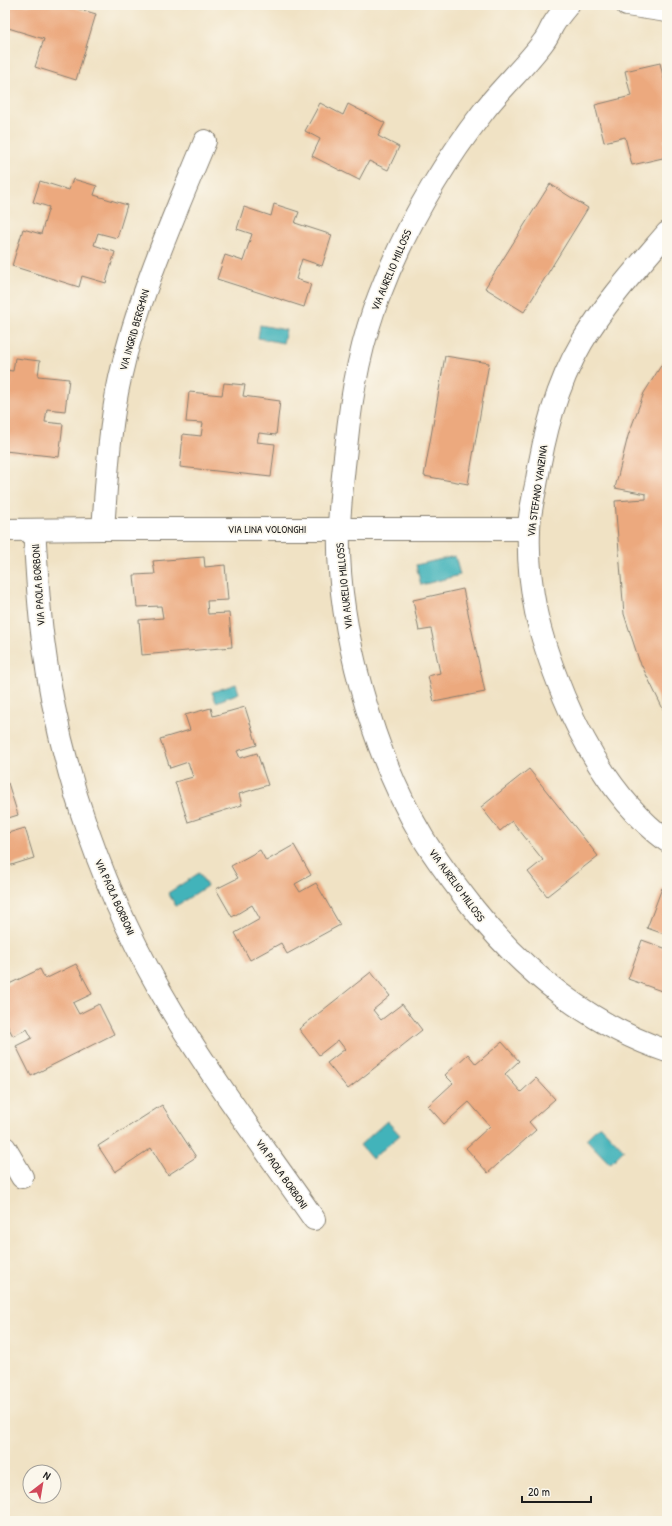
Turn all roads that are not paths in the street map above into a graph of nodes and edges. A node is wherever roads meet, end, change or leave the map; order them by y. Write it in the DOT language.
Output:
graph roads {
  1 [pos="568,5"];
  2 [pos="626,5"];
  3 [pos="667,11"];
  4 [pos="206,142"];
  5 [pos="667,233"];
  6 [pos="103,529"];
  7 [pos="529,529"];
  8 [pos="5,530"];
  9 [pos="34,530"];
  10 [pos="339,530"];
  11 [pos="667,842"];
  12 [pos="667,1051"];
  13 [pos="5,1148"];
  14 [pos="22,1177"];
  15 [pos="314,1219"];
  1 -- 10 [label="street, VIA AURELIO MILLOSS"];
  2 -- 3 [label="street"];
  4 -- 6 [label="street, VIA INGRID BERGMAN"];
  5 -- 7 [label="street, VIA STEFANO VANZINA"];
  6 -- 9 [label="street, VIA LINA VOLONGHI"];
  6 -- 10 [label="street, VIA LINA VOLONGHI"];
  7 -- 10 [label="street, VIA LINA VOLONGHI"];
  7 -- 11 [label="street, VIA STEFANO VANZINA"];
  8 -- 9 [label="street, VIA LINA VOLONGHI"];
  9 -- 15 [label="street, VIA PAOLA BORBONI"];
  10 -- 12 [label="street, VIA AURELIO MILLOSS"];
  13 -- 14 [label="street"];
}
